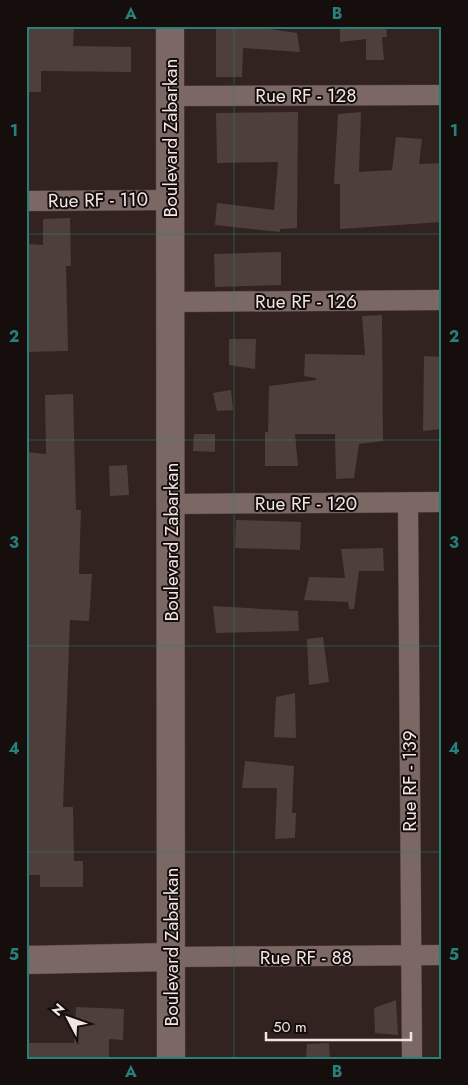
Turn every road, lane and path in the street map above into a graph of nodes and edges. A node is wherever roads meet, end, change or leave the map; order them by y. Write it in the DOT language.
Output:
graph roads {
  1 [pos="170,26"];
  2 [pos="442,95"];
  3 [pos="170,96"];
  4 [pos="170,200"];
  5 [pos="26,201"];
  6 [pos="442,300"];
  7 [pos="170,302"];
  8 [pos="442,502"];
  9 [pos="408,503"];
  10 [pos="171,504"];
  11 [pos="442,955"];
  12 [pos="410,956"];
  13 [pos="170,957"];
  14 [pos="26,960"];
  15 [pos="171,1059"];
  16 [pos="412,1059"];
  1 -- 3 [label="street, Boulevard Zabarkan"];
  2 -- 3 [label="street, Rue RF - 128"];
  3 -- 4 [label="street, Boulevard Zabarkan"];
  4 -- 5 [label="street, Rue RF - 110"];
  4 -- 7 [label="street, Boulevard Zabarkan"];
  6 -- 7 [label="street, Rue RF - 126"];
  7 -- 10 [label="street, Boulevard Zabarkan"];
  8 -- 9 [label="street, Rue RF - 120"];
  9 -- 10 [label="street, Rue RF - 120"];
  9 -- 12 [label="street, Rue RF - 139"];
  10 -- 13 [label="street, Boulevard Zabarkan"];
  11 -- 12 [label="street, Rue RF - 88"];
  12 -- 13 [label="street, Rue RF - 88"];
  12 -- 16 [label="street, Rue RF - 139"];
  13 -- 14 [label="street"];
  13 -- 15 [label="street, Boulevard Zabarkan"];
}
